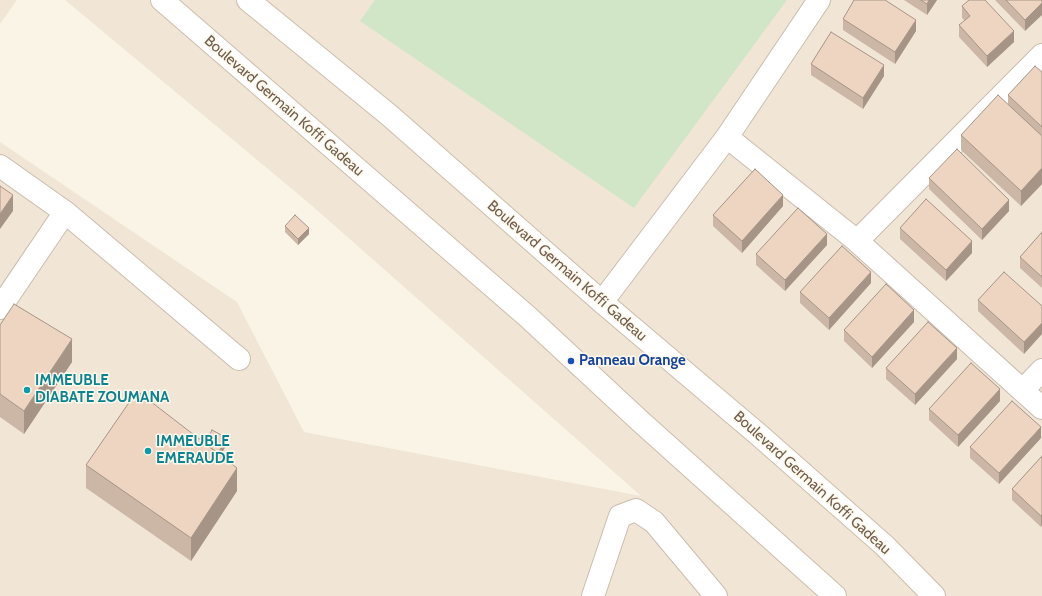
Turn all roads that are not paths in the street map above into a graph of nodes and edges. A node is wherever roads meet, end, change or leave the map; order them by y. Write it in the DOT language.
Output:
graph roads {
  1 [pos="162,0"];
  2 [pos="248,0"];
  3 [pos="819,0"];
  4 [pos="1042,55"];
  5 [pos="727,137"];
  6 [pos="0,166"];
  7 [pos="65,212"];
  8 [pos="857,242"];
  9 [pos="602,302"];
  10 [pos="0,308"];
  11 [pos="239,359"];
  12 [pos="1042,370"];
  13 [pos="1023,390"];
  14 [pos="1042,408"];
  15 [pos="593,596"];
  16 [pos="716,596"];
  17 [pos="835,596"];
  18 [pos="934,596"];
  1 -- 17 [label="main road, Boulevard Germain Koffi Gadeau"];
  2 -- 9 [label="main road, Boulevard Germain Koffi Gadeau"];
  3 -- 5 [label="main road"];
  4 -- 8 [label="main road"];
  5 -- 8 [label="main road"];
  5 -- 9 [label="main road"];
  6 -- 7 [label="main road"];
  7 -- 10 [label="main road"];
  7 -- 11 [label="main road"];
  8 -- 13 [label="main road"];
  9 -- 18 [label="main road, Boulevard Germain Koffi Gadeau"];
  12 -- 13 [label="main road"];
  13 -- 14 [label="main road"];
  15 -- 16 [label="main road"];
}
